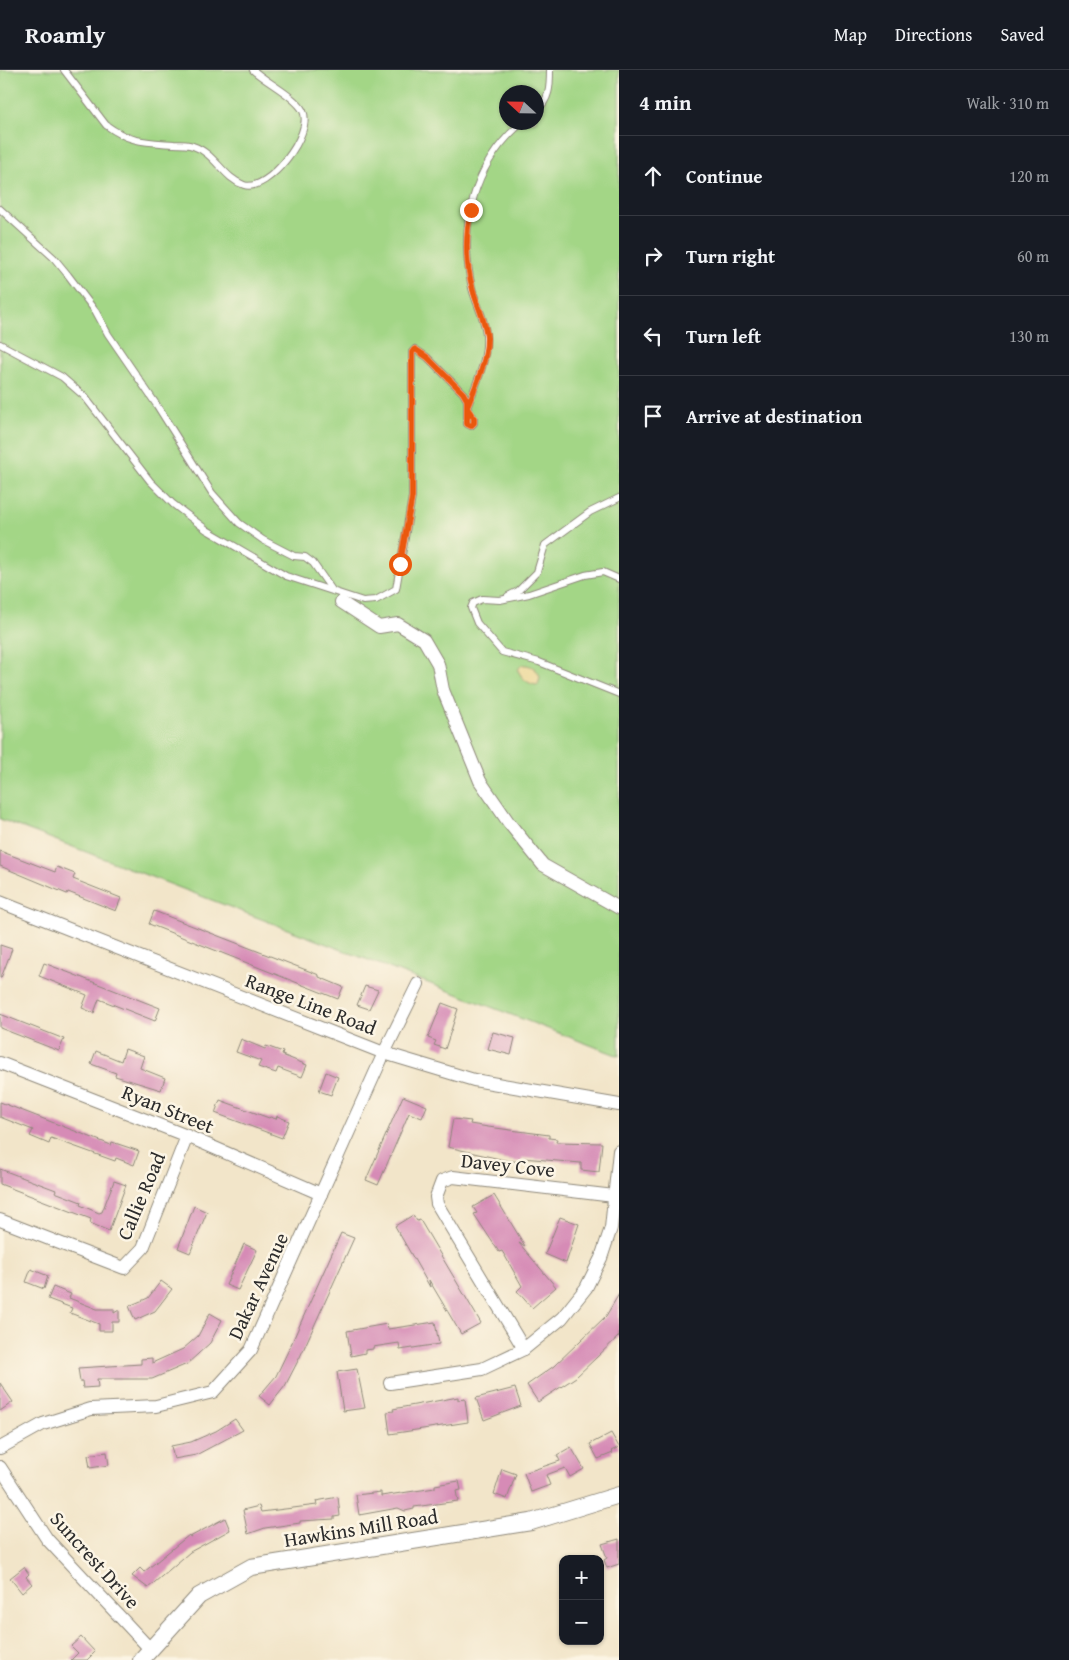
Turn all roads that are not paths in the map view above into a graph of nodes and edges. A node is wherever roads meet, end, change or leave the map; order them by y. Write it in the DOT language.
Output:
graph roads {
  1 [pos="64,70"];
  2 [pos="253,70"];
  3 [pos="550,70"];
  4 [pos="544,103"];
  5 [pos="515,130"];
  6 [pos="0,209"];
  7 [pos="0,344"];
  8 [pos="467,408"];
  9 [pos="467,408"];
  10 [pos="467,408"];
  11 [pos="467,408"];
  12 [pos="619,498"];
  13 [pos="619,579"];
  14 [pos="332,590"];
  15 [pos="500,600"];
  16 [pos="341,602"];
  17 [pos="619,694"];
  18 [pos="0,902"];
  19 [pos="619,908"];
  20 [pos="418,984"];
  21 [pos="384,1053"];
  22 [pos="0,1063"];
  23 [pos="619,1105"];
  24 [pos="187,1136"];
  25 [pos="619,1151"];
  26 [pos="321,1194"];
  27 [pos="614,1196"];
  28 [pos="0,1220"];
  29 [pos="524,1349"];
  30 [pos="390,1383"];
  31 [pos="0,1448"];
  32 [pos="0,1467"];
  33 [pos="619,1495"];
  34 [pos="146,1655"];
  1 -- 2 [label="lane"];
  3 -- 4 [label="lane"];
  5 -- 8 [label="lane"];
  6 -- 14 [label="lane"];
  7 -- 14 [label="lane"];
  9 -- 10 [label="lane"];
  11 -- 14 [label="lane"];
  12 -- 15 [label="lane"];
  13 -- 15 [label="lane"];
  15 -- 17 [label="lane"];
  16 -- 19 [label="street"];
  18 -- 21 [label="street, Range Line Road"];
  20 -- 21 [label="street, Dakar Avenue"];
  21 -- 23 [label="street, Range Line Road"];
  21 -- 26 [label="street, Dakar Avenue"];
  22 -- 24 [label="street, Ryan Street"];
  24 -- 26 [label="street, Ryan Street"];
  24 -- 28 [label="street, Callie Road"];
  25 -- 27 [label="street"];
  26 -- 31 [label="street, Dakar Avenue"];
  27 -- 29 [label="street"];
  27 -- 29 [label="street, Davey Cove"];
  29 -- 30 [label="street"];
  32 -- 34 [label="street, Suncrest Drive"];
  33 -- 34 [label="street, Hawkins Mill Road"];
}
